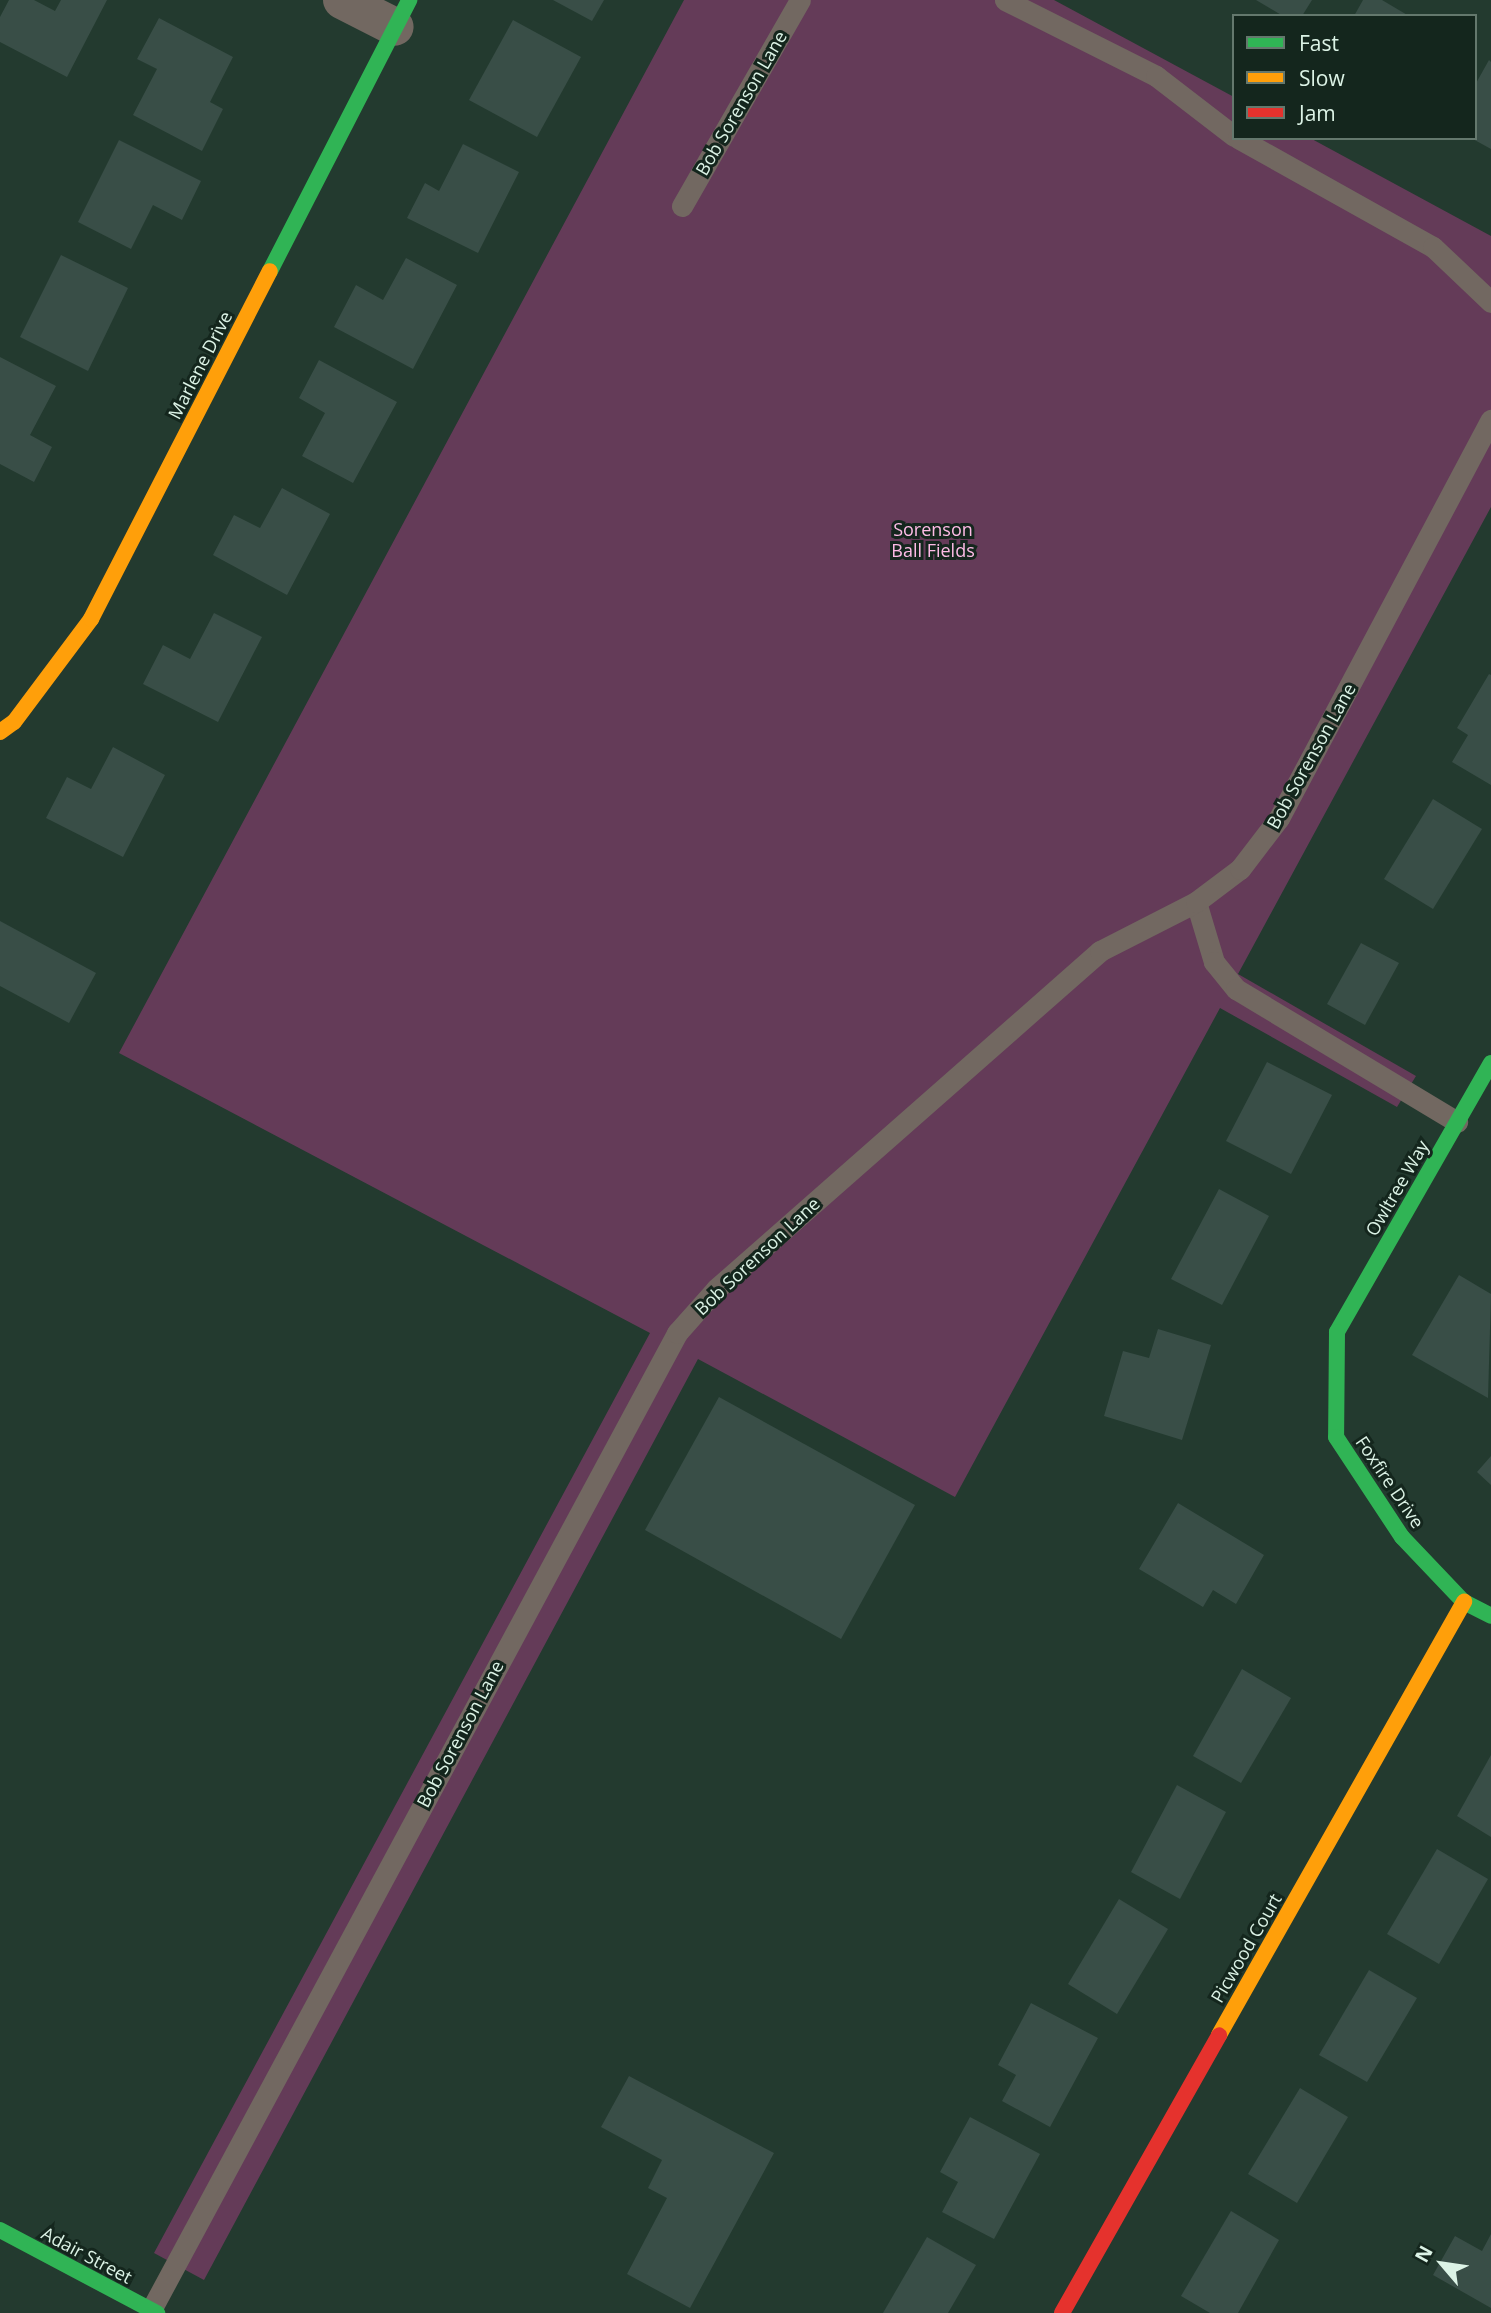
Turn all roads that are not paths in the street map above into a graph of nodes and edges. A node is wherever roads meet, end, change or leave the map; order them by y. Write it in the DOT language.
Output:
graph roads {
  1 [pos="342,0"];
  2 [pos="800,0"];
  3 [pos="1005,0"];
  4 [pos="402,14"];
  5 [pos="1232,134"];
  6 [pos="1241,140"];
  7 [pos="682,206"];
  8 [pos="1491,302"];
  9 [pos="1491,420"];
  10 [pos="0,732"];
  11 [pos="1196,902"];
  12 [pos="1491,1063"];
  13 [pos="1457,1122"];
  14 [pos="1337,1332"];
  15 [pos="1464,1602"];
  16 [pos="1491,1616"];
  17 [pos="0,2230"];
  18 [pos="154,2311"];
  19 [pos="1062,2313"];
  1 -- 4 [label="street"];
  2 -- 7 [label="lane, Bob Sorenson Lane"];
  3 -- 5 [label="lane"];
  4 -- 10 [label="street, Marlene Drive"];
  6 -- 8 [label="lane"];
  9 -- 11 [label="lane, Bob Sorenson Lane"];
  11 -- 13 [label="lane"];
  11 -- 18 [label="lane, Bob Sorenson Lane"];
  12 -- 13 [label="street, Owltree Way"];
  13 -- 14 [label="street, Owltree Way"];
  14 -- 15 [label="street, Foxfire Drive"];
  15 -- 16 [label="street, Foxfire Drive"];
  15 -- 19 [label="street, Picwood Court"];
  17 -- 18 [label="street, Adair Street"];
}
